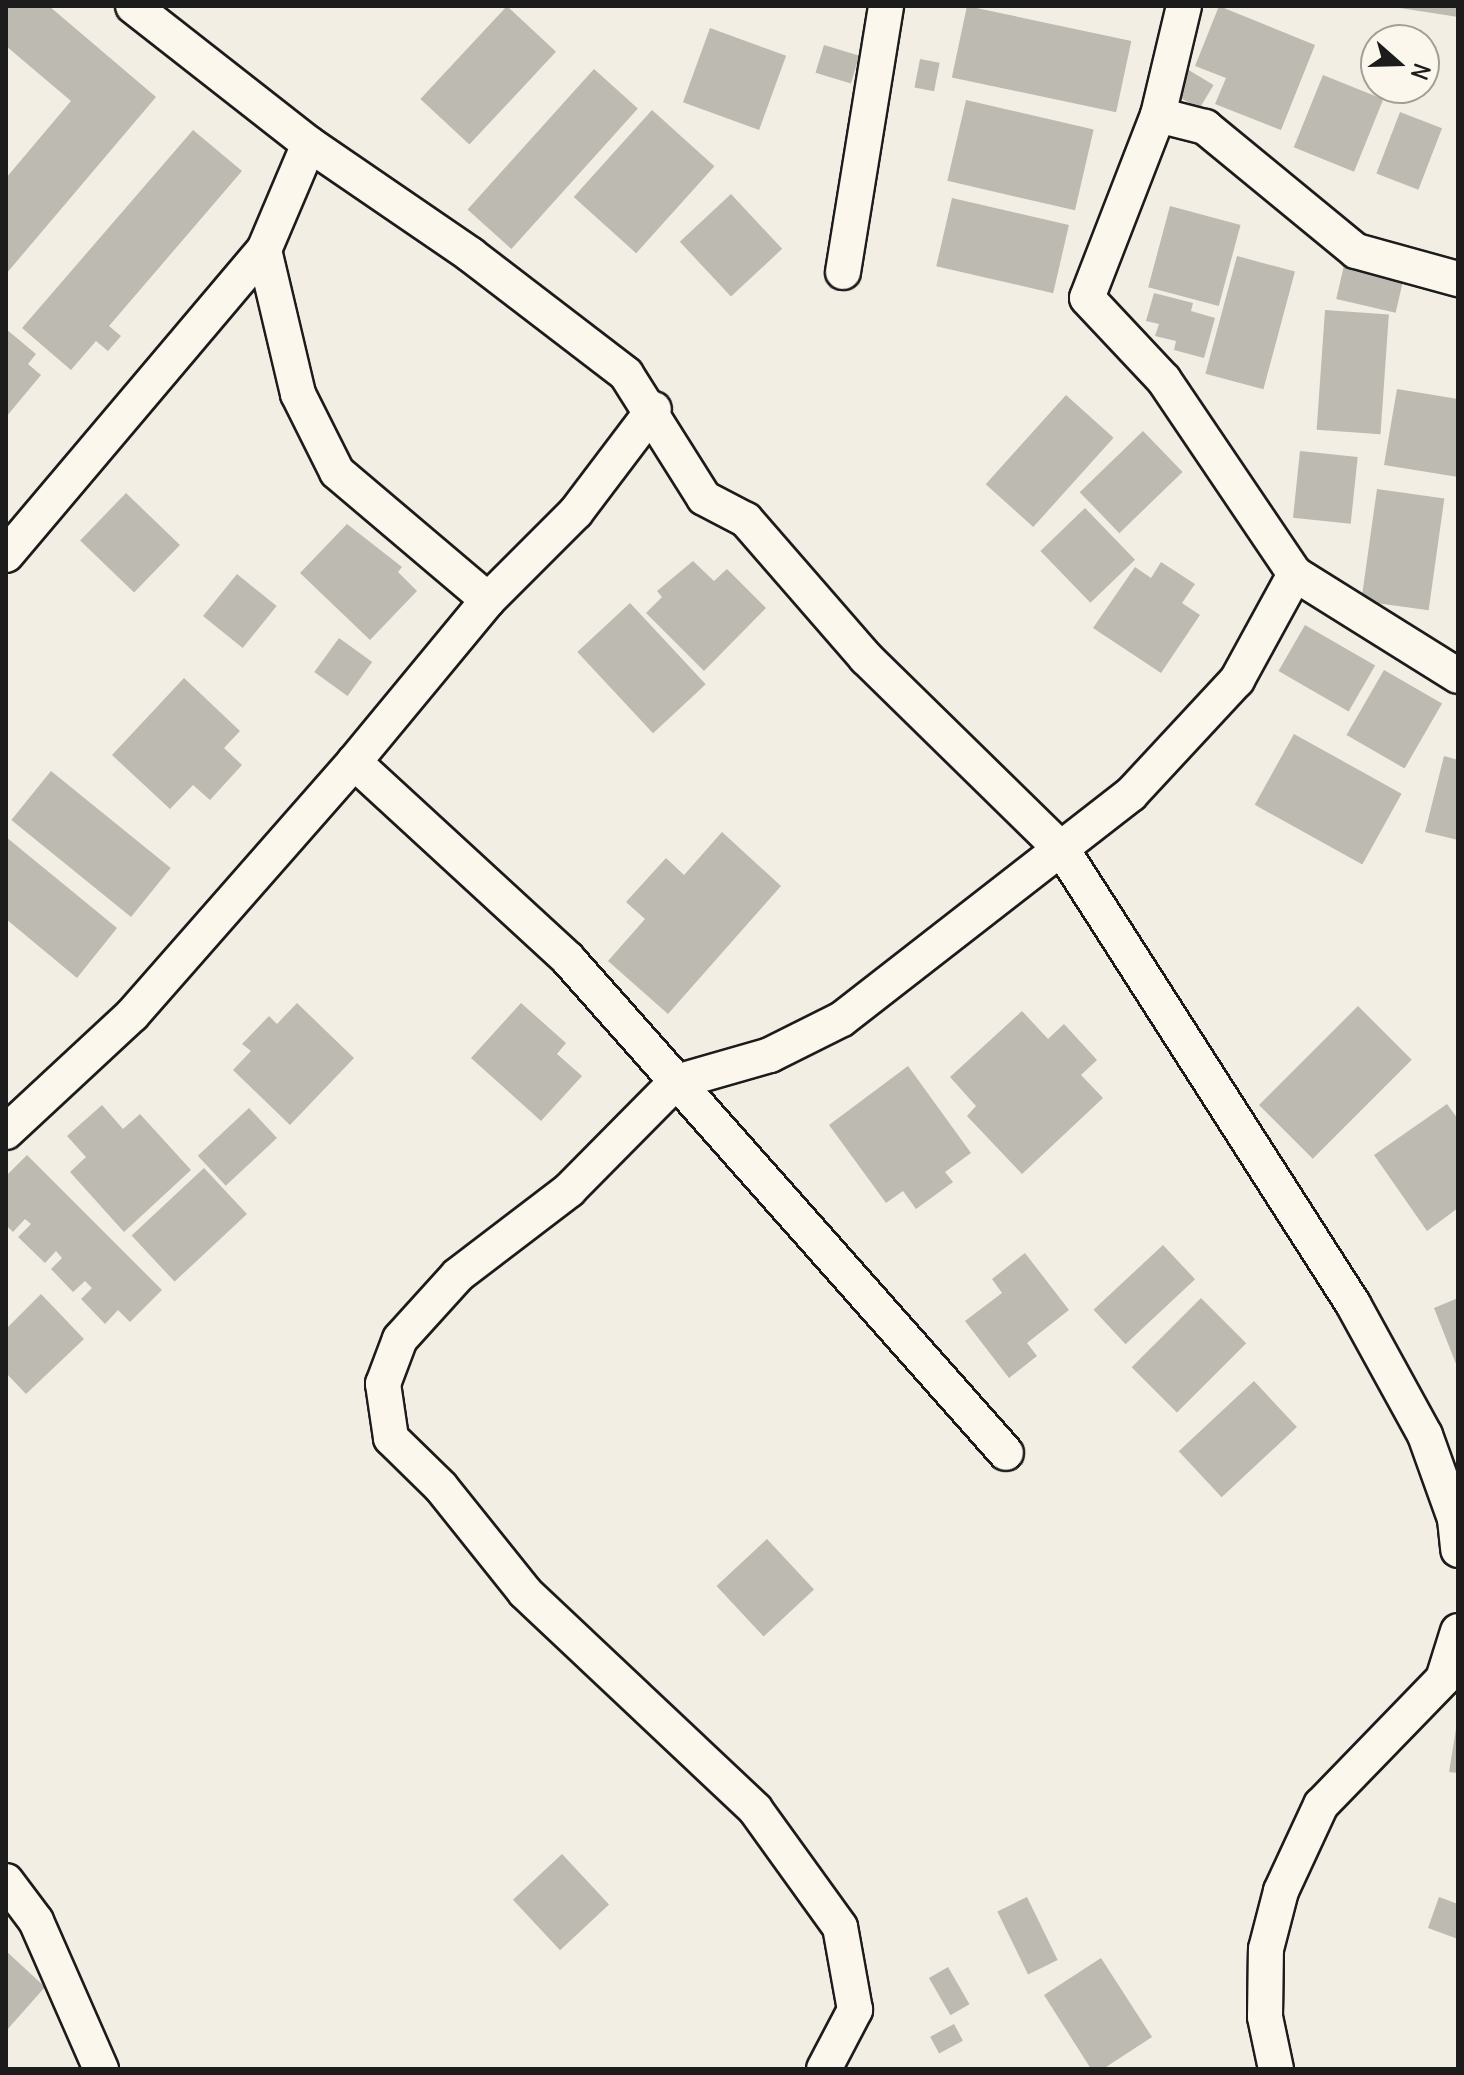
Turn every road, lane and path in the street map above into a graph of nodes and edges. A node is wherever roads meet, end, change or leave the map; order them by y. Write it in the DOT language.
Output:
graph roads {
  1 [pos="133,6"];
  2 [pos="886,6"];
  3 [pos="1184,6"];
  4 [pos="1158,115"];
  5 [pos="309,144"];
  6 [pos="264,250"];
  7 [pos="843,272"];
  8 [pos="1458,279"];
  9 [pos="654,409"];
  10 [pos="6,555"];
  11 [pos="1295,574"];
  12 [pos="488,600"];
  13 [pos="1458,676"];
  14 [pos="354,762"];
  15 [pos="1063,851"];
  16 [pos="676,1082"];
  17 [pos="6,1132"];
  18 [pos="1006,1453"];
  19 [pos="1458,1550"];
  20 [pos="1458,1631"];
  21 [pos="6,1881"];
  22 [pos="101,2069"];
  23 [pos="824,2069"];
  24 [pos="1276,2069"];
  1 -- 5 [label="street"];
  2 -- 7 [label="street"];
  3 -- 4 [label="street"];
  4 -- 8 [label="street"];
  4 -- 11 [label="street"];
  5 -- 6 [label="street"];
  5 -- 9 [label="street"];
  6 -- 10 [label="street"];
  6 -- 12 [label="street"];
  9 -- 12 [label="street"];
  9 -- 15 [label="street"];
  11 -- 13 [label="street"];
  11 -- 15 [label="street"];
  12 -- 14 [label="street"];
  14 -- 16 [label="street"];
  14 -- 17 [label="street"];
  15 -- 16 [label="street"];
  15 -- 19 [label="street"];
  16 -- 18 [label="street"];
  16 -- 23 [label="street"];
  20 -- 24 [label="street"];
  21 -- 22 [label="street"];
}
